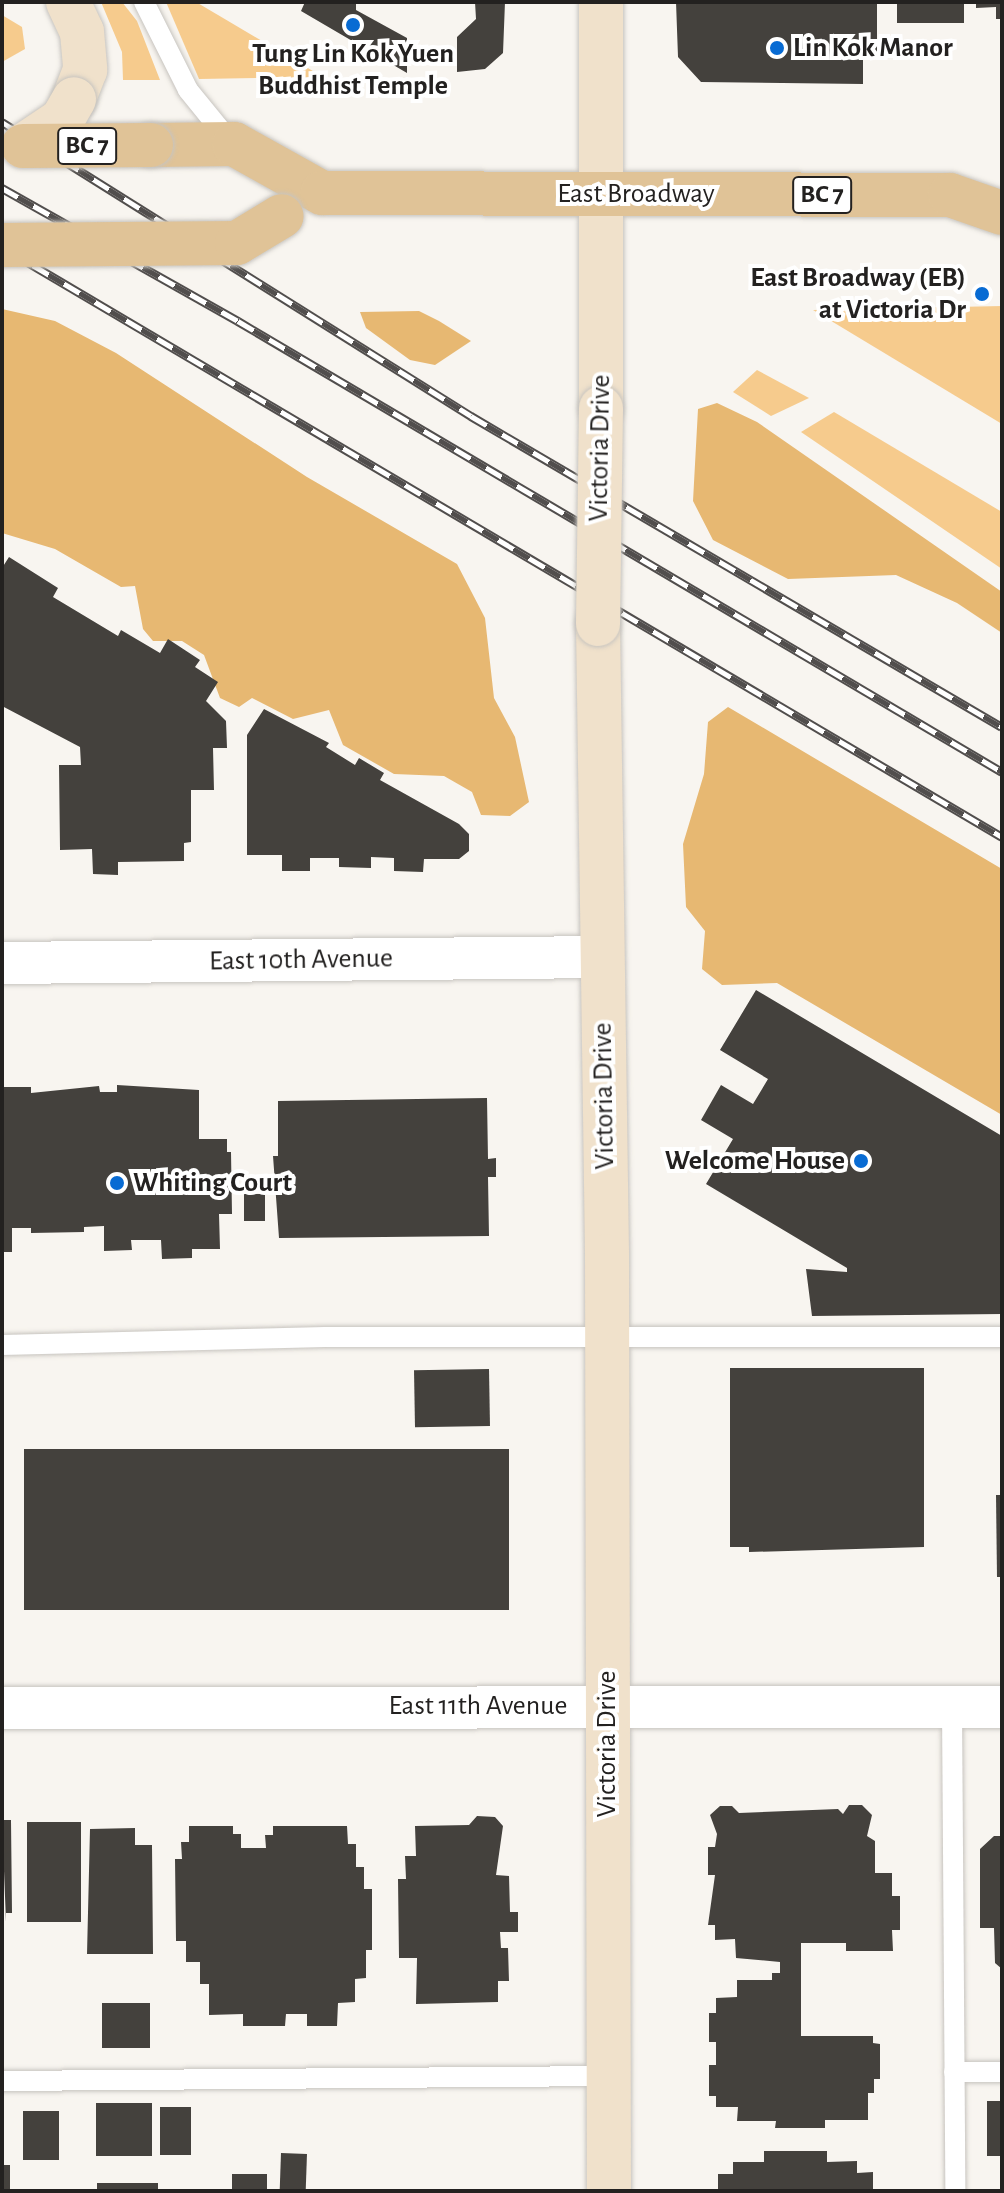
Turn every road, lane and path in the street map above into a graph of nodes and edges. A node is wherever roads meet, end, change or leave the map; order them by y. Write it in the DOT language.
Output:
graph roads {
  1 [pos="68,2"];
  2 [pos="144,2"];
  3 [pos="601,2"];
  4 [pos="234,144"];
  5 [pos="12,146"];
  6 [pos="1002,178"];
  7 [pos="322,193"];
  8 [pos="604,194"];
  9 [pos="950,195"];
  10 [pos="1002,213"];
  11 [pos="2,245"];
  12 [pos="600,957"];
  13 [pos="2,963"];
  14 [pos="1002,1337"];
  15 [pos="606,1340"];
  16 [pos="2,1345"];
  17 [pos="608,1707"];
  18 [pos="952,1707"];
  19 [pos="1002,1707"];
  20 [pos="2,1708"];
  21 [pos="954,2072"];
  22 [pos="1002,2072"];
  23 [pos="608,2076"];
  24 [pos="2,2081"];
  25 [pos="609,2191"];
  26 [pos="955,2191"];
  1 -- 5 [label="street, bridge"];
  2 -- 4 [label="lane"];
  3 -- 8 [label="street, Victoria Drive"];
  4 -- 5 [label="main road, East Broadway / BC 7, bridge"];
  4 -- 7 [label="main road, East Broadway / BC 7"];
  6 -- 9 [label="main road, East Broadway / BC 7"];
  7 -- 8 [label="main road, East Broadway / BC 7"];
  7 -- 11 [label="main road, bridge"];
  8 -- 9 [label="main road, East Broadway / BC 7"];
  8 -- 12 [label="street, Victoria Drive, bridge"];
  9 -- 10 [label="main road, East Broadway / BC 7"];
  12 -- 13 [label="street, East 10th Avenue"];
  12 -- 15 [label="street, Victoria Drive"];
  14 -- 15 [label="lane"];
  15 -- 16 [label="lane"];
  15 -- 17 [label="street, Victoria Drive"];
  17 -- 18 [label="street, East 11th Avenue"];
  17 -- 20 [label="street, East 11th Avenue"];
  17 -- 23 [label="street, Victoria Drive"];
  18 -- 19 [label="street, East 11th Avenue"];
  18 -- 21 [label="lane"];
  21 -- 22 [label="lane"];
  21 -- 26 [label="lane"];
  23 -- 24 [label="lane"];
  23 -- 25 [label="street, Victoria Drive"];
}
